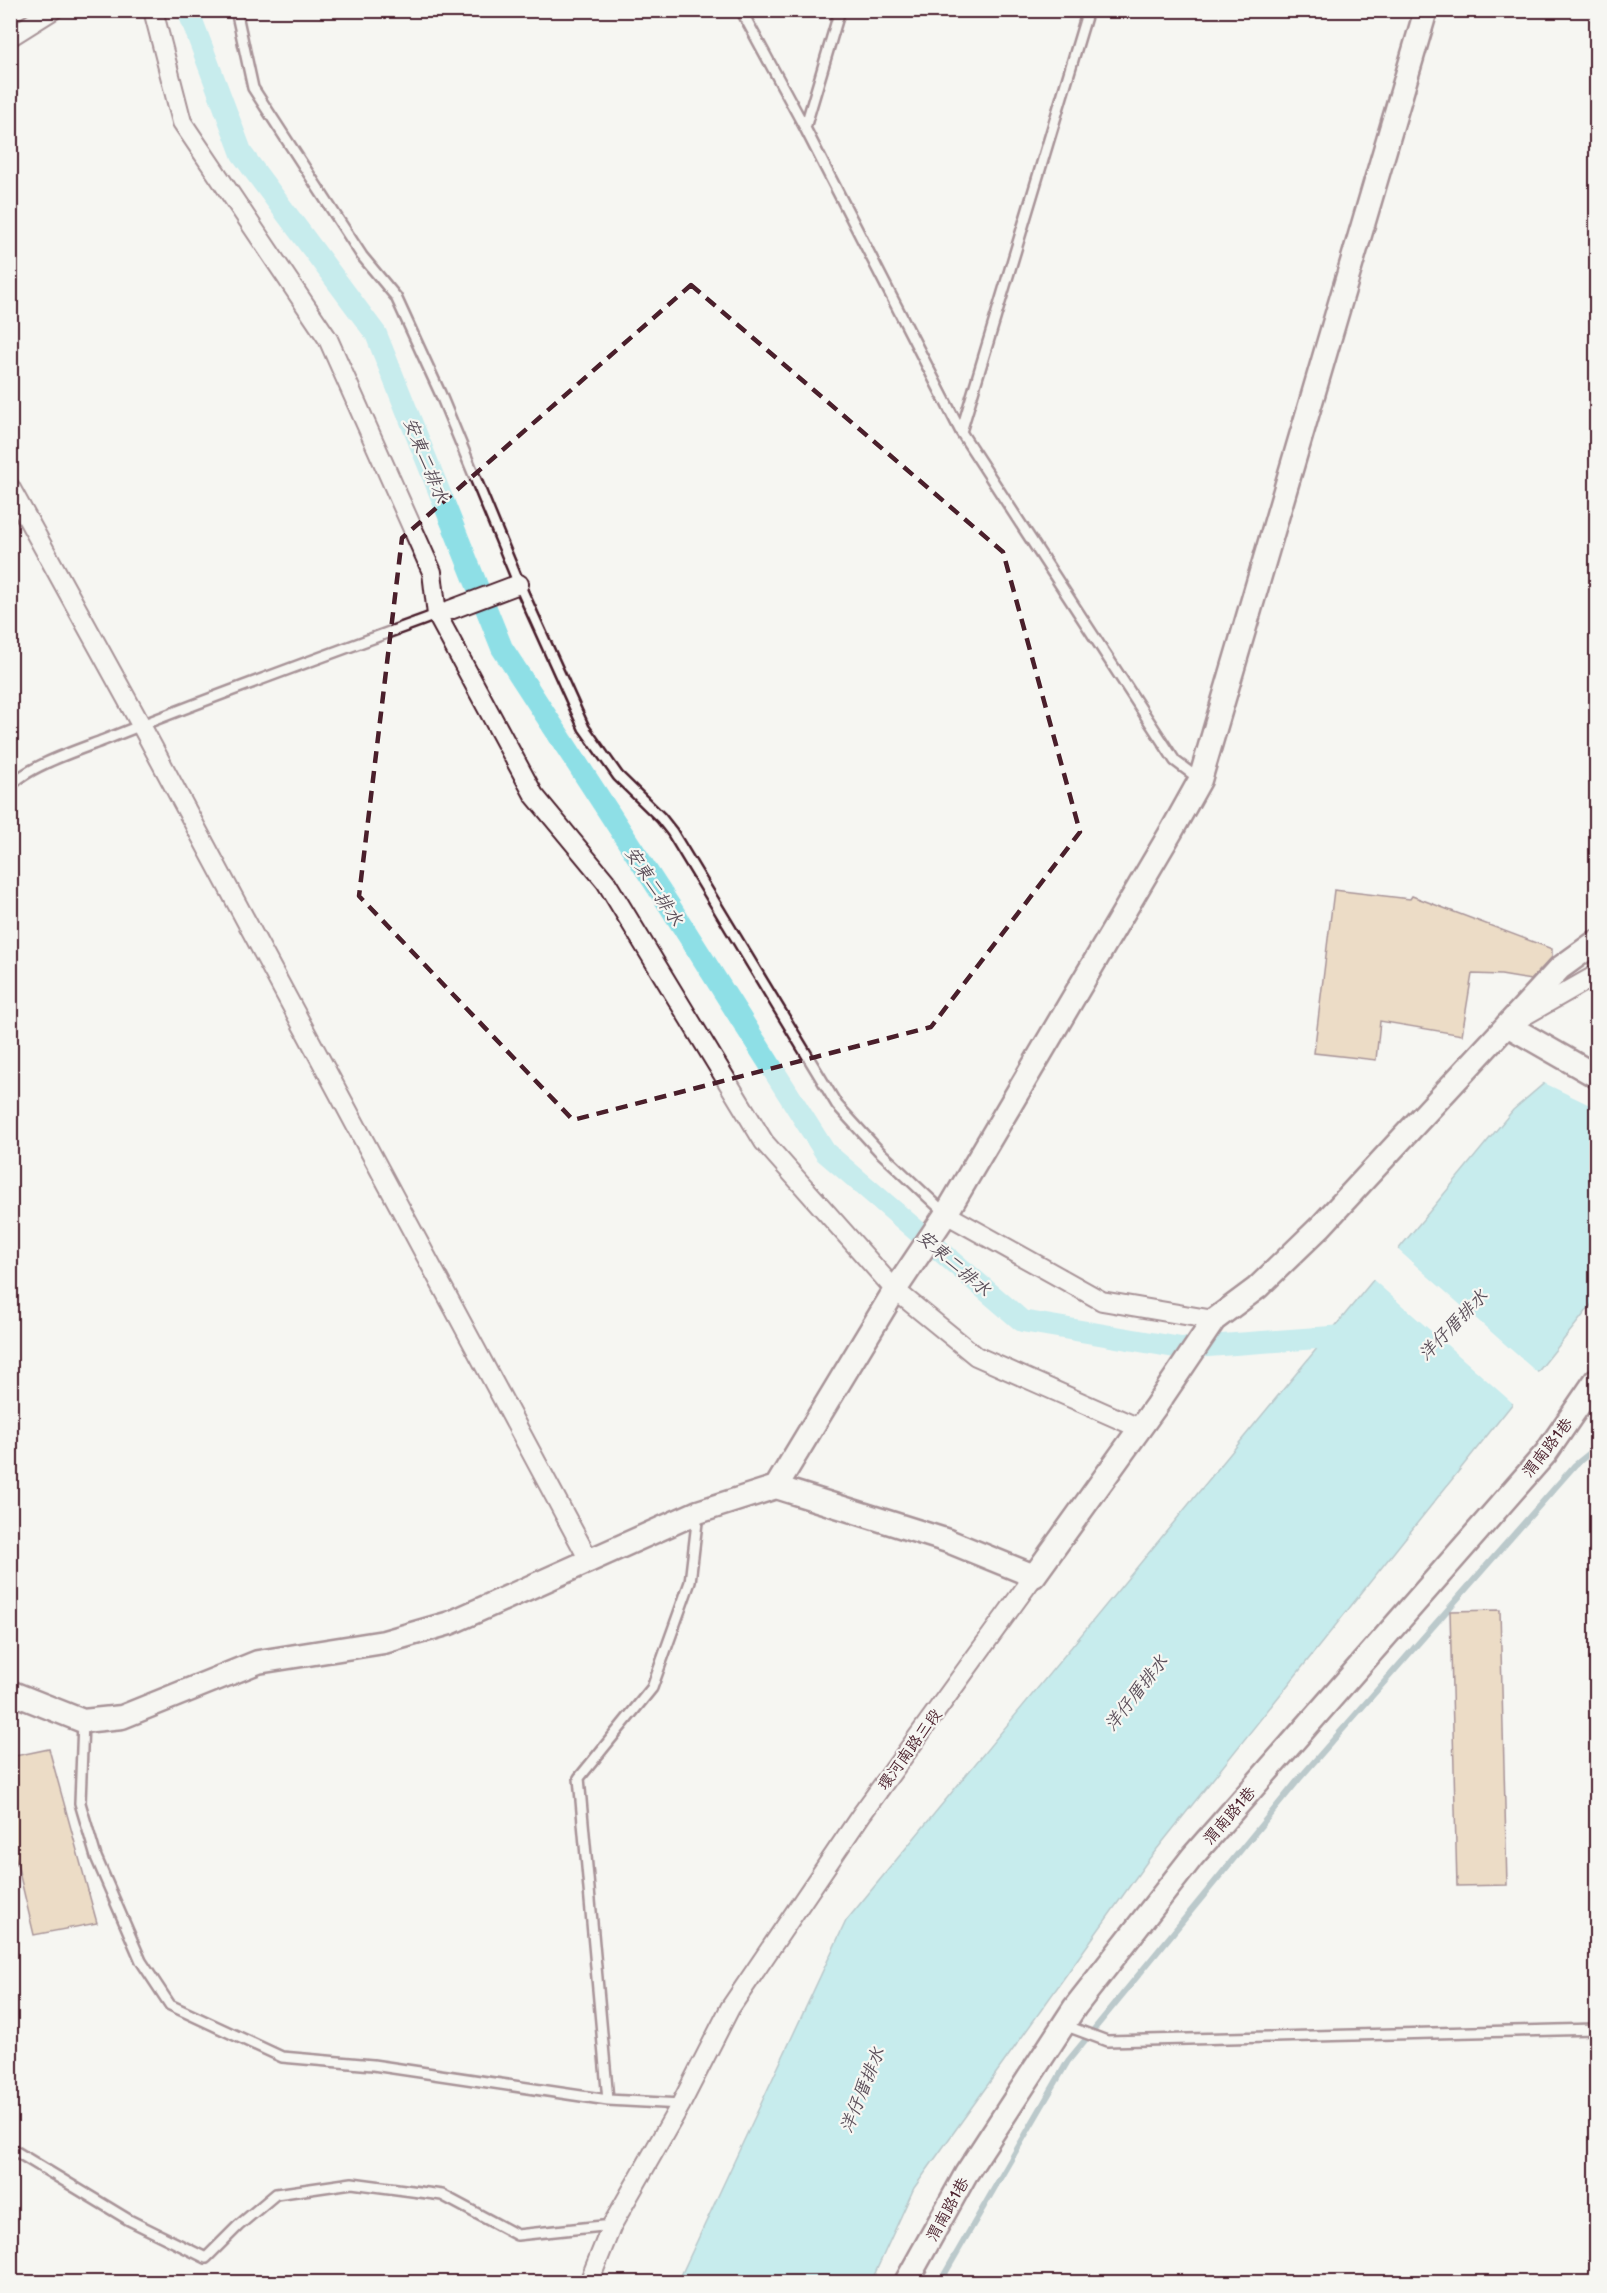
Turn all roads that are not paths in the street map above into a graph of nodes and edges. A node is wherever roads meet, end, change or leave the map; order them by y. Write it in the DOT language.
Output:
graph roads {
  1 [pos="53,10"];
  2 [pos="153,10"];
  3 [pos="236,10"];
  4 [pos="741,10"];
  5 [pos="840,10"];
  6 [pos="1088,10"];
  7 [pos="1426,10"];
  8 [pos="10,37"];
  9 [pos="805,128"];
  10 [pos="961,432"];
  11 [pos="10,487"];
  12 [pos="519,584"];
  13 [pos="444,612"];
  14 [pos="141,725"];
  15 [pos="1200,780"];
  16 [pos="10,787"];
  17 [pos="1596,942"];
  18 [pos="1596,975"];
  19 [pos="1508,1025"];
  20 [pos="1596,1076"];
  21 [pos="942,1220"];
  22 [pos="899,1282"];
  23 [pos="1214,1320"];
  24 [pos="1595,1386"];
  25 [pos="1139,1428"];
  26 [pos="776,1487"];
  27 [pos="698,1512"];
  28 [pos="590,1562"];
  29 [pos="1034,1576"];
  30 [pos="10,1692"];
  31 [pos="83,1721"];
  32 [pos="1062,2024"];
  33 [pos="1596,2029"];
  34 [pos="608,2100"];
  35 [pos="681,2104"];
  36 [pos="10,2148"];
  37 [pos="612,2224"];
  38 [pos="589,2283"];
  39 [pos="906,2283"];
  1 -- 8 [label="street"];
  2 -- 13 [label="street"];
  3 -- 12 [label="lane"];
  4 -- 9 [label="lane"];
  5 -- 9 [label="lane"];
  6 -- 10 [label="lane"];
  7 -- 15 [label="street"];
  9 -- 10 [label="lane"];
  10 -- 15 [label="lane"];
  11 -- 14 [label="street"];
  12 -- 13 [label="street"];
  12 -- 21 [label="lane"];
  13 -- 14 [label="lane"];
  13 -- 22 [label="street"];
  14 -- 16 [label="lane"];
  14 -- 28 [label="street"];
  15 -- 21 [label="street"];
  17 -- 19 [label="street, 環河南路三段"];
  18 -- 19 [label="street"];
  19 -- 20 [label="street"];
  19 -- 23 [label="street, 環河南路三段"];
  21 -- 22 [label="street"];
  21 -- 23 [label="street"];
  22 -- 25 [label="street"];
  22 -- 26 [label="street"];
  23 -- 25 [label="street, 環河南路三段"];
  24 -- 32 [label="street, 渭南路1巷"];
  25 -- 29 [label="street, 環河南路三段"];
  26 -- 27 [label="street"];
  26 -- 29 [label="street"];
  27 -- 28 [label="street"];
  27 -- 34 [label="lane"];
  28 -- 31 [label="street"];
  29 -- 35 [label="street, 環河南路三段"];
  30 -- 31 [label="street"];
  31 -- 34 [label="lane"];
  32 -- 33 [label="lane"];
  32 -- 39 [label="street, 渭南路1巷"];
  34 -- 35 [label="lane"];
  35 -- 37 [label="street, 環河南路三段"];
  36 -- 37 [label="lane"];
  37 -- 38 [label="street"];
}
